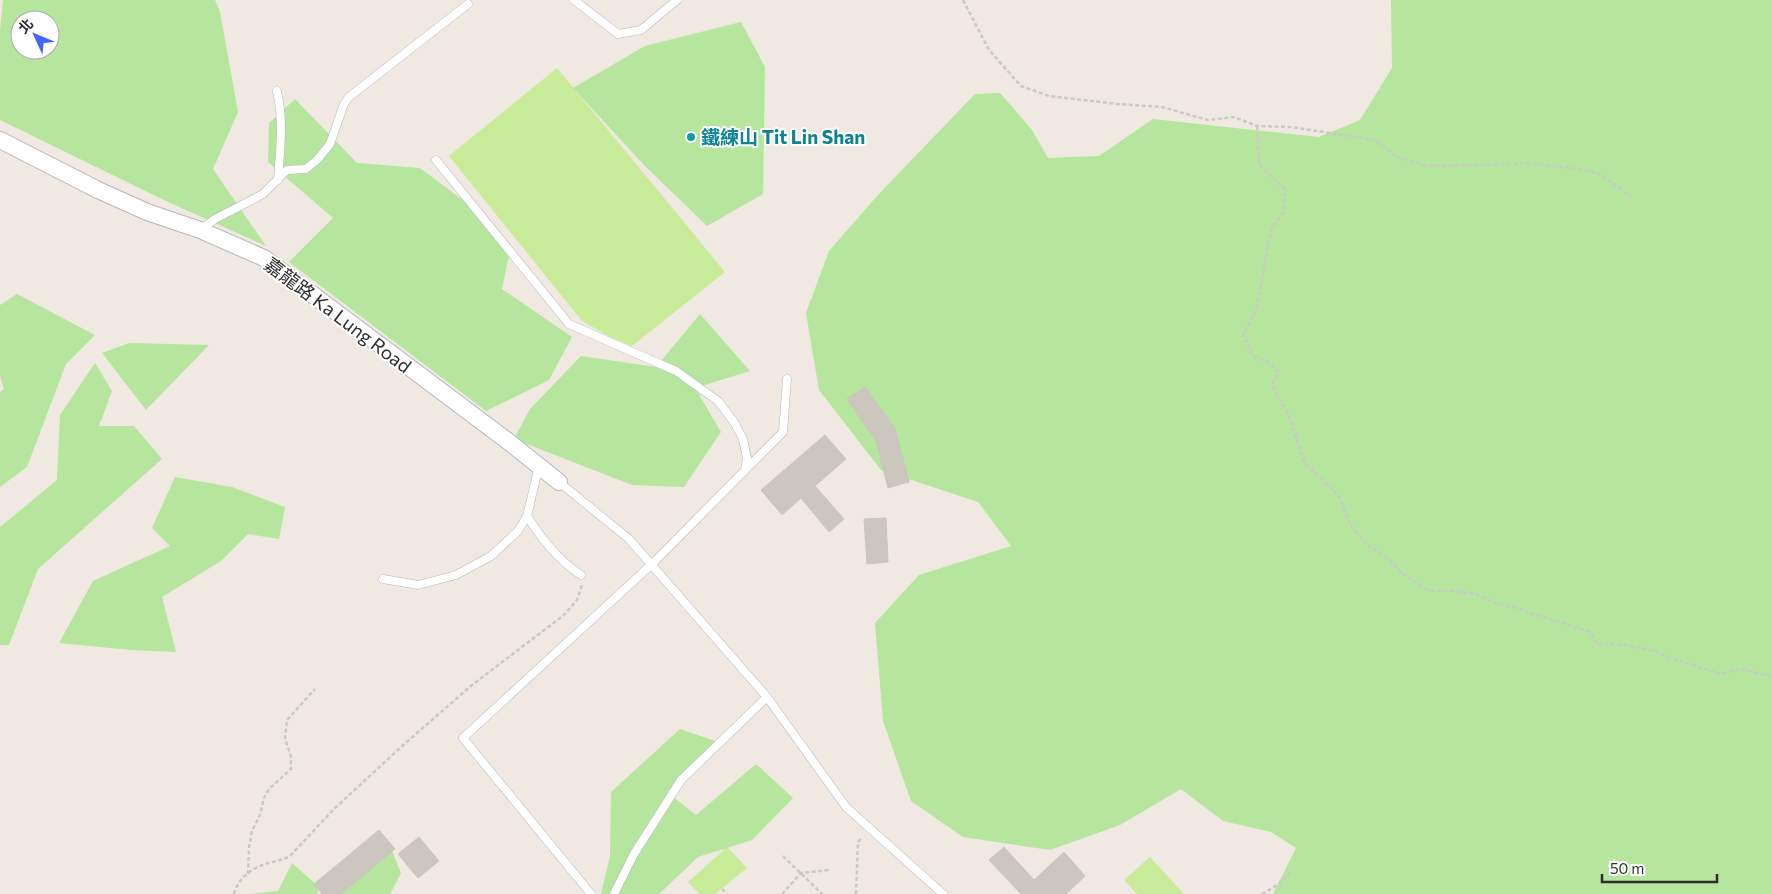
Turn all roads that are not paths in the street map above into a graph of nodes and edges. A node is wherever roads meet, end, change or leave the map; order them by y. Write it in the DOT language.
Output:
graph roads {
  1 [pos="574,0"];
  2 [pos="677,0"];
  3 [pos="468,4"];
  4 [pos="277,91"];
  5 [pos="0,140"];
  6 [pos="436,160"];
  7 [pos="278,180"];
  8 [pos="200,230"];
  9 [pos="788,379"];
  10 [pos="539,466"];
  11 [pos="745,471"];
  12 [pos="559,482"];
  13 [pos="526,516"];
  14 [pos="652,564"];
  15 [pos="581,575"];
  16 [pos="383,579"];
  17 [pos="767,697"];
  18 [pos="591,894"];
  19 [pos="614,894"];
  20 [pos="943,894"];
  1 -- 2 [label="lane"];
  3 -- 7 [label="lane"];
  4 -- 7 [label="lane"];
  5 -- 8 [label="street, 嘉龍路 Ka Lung Road"];
  6 -- 11 [label="lane"];
  7 -- 8 [label="lane"];
  8 -- 10 [label="street, 嘉龍路 Ka Lung Road"];
  9 -- 11 [label="lane"];
  10 -- 12 [label="street, 嘉龍路 Ka Lung Road"];
  10 -- 13 [label="lane"];
  11 -- 14 [label="lane"];
  12 -- 14 [label="lane, 嘉龍路 Ka Lung Road"];
  13 -- 15 [label="lane"];
  13 -- 16 [label="lane"];
  14 -- 17 [label="lane, 嘉龍路 Ka Lung Road"];
  14 -- 18 [label="lane"];
  17 -- 19 [label="lane"];
  17 -- 20 [label="lane, 嘉龍路 Ka Lung Road"];
}
